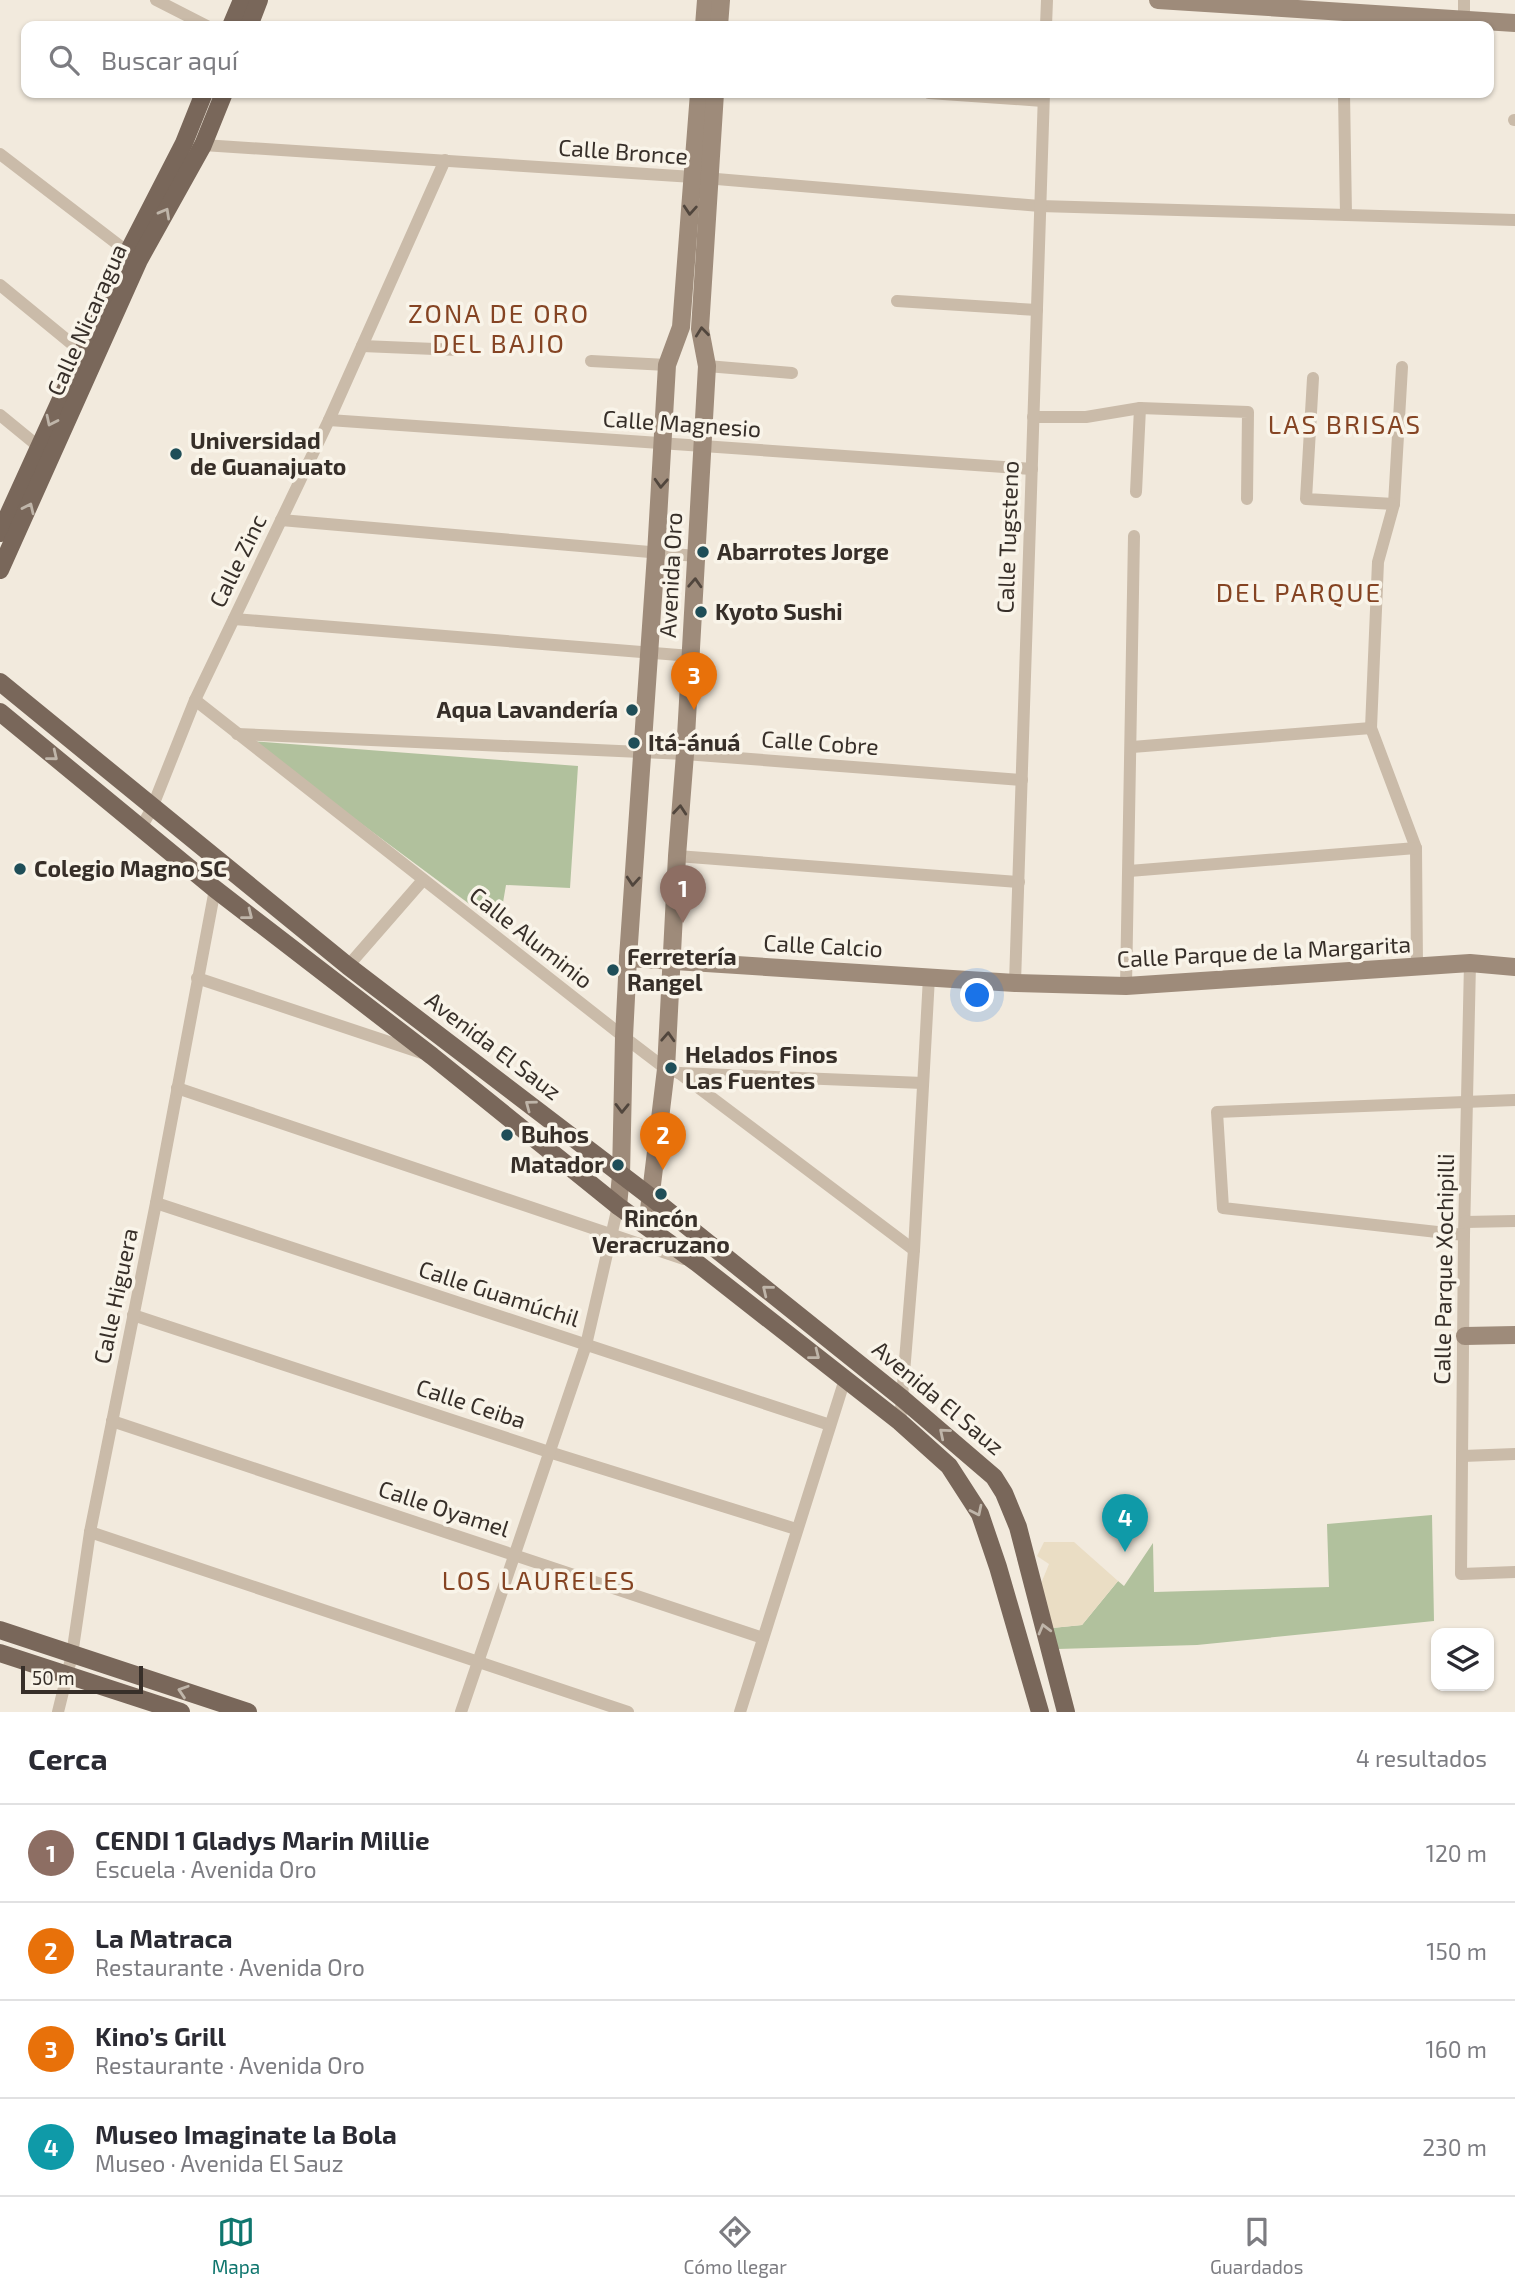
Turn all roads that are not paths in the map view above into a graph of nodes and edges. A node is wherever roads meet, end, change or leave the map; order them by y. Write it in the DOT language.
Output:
graph roads {
  1 [pos="156,0"];
  2 [pos="242,0"];
  3 [pos="259,0"];
  4 [pos="706,0"];
  5 [pos="721,0"];
  6 [pos="1047,0"];
  7 [pos="1158,0"];
  8 [pos="1464,0"];
  9 [pos="1247,3"];
  10 [pos="1464,20"];
  11 [pos="197,21"];
  12 [pos="233,21"];
  13 [pos="252,21"];
  14 [pos="704,21"];
  15 [pos="719,21"];
  16 [pos="1046,21"];
  17 [pos="1481,21"];
  18 [pos="1494,22"];
  19 [pos="1515,23"];
  20 [pos="202,98"];
  21 [pos="222,98"];
  22 [pos="699,98"];
  23 [pos="714,98"];
  24 [pos="1043,98"];
  25 [pos="1344,98"];
  26 [pos="203,145"];
  27 [pos="0,154"];
  28 [pos="445,160"];
  29 [pos="701,178"];
  30 [pos="1040,206"];
  31 [pos="1346,215"];
  32 [pos="1515,220"];
  33 [pos="134,256"];
  34 [pos="0,285"];
  35 [pos="897,301"];
  36 [pos="1037,310"];
  37 [pos="362,346"];
  38 [pos="458,350"];
  39 [pos="89,358"];
  40 [pos="590,361"];
  41 [pos="667,365"];
  42 [pos="707,366"];
  43 [pos="1402,367"];
  44 [pos="792,373"];
  45 [pos="1313,378"];
  46 [pos="1140,408"];
  47 [pos="0,415"];
  48 [pos="1033,417"];
  49 [pos="330,420"];
  50 [pos="663,445"];
  51 [pos="38,446"];
  52 [pos="702,446"];
  53 [pos="52,458"];
  54 [pos="1032,469"];
  55 [pos="1136,492"];
  56 [pos="1247,499"];
  57 [pos="1394,504"];
  58 [pos="281,520"];
  59 [pos="0,533"];
  60 [pos="1134,536"];
  61 [pos="5,546"];
  62 [pos="656,554"];
  63 [pos="696,556"];
  64 [pos="0,570"];
  65 [pos="234,619"];
  66 [pos="649,653"];
  67 [pos="691,656"];
  68 [pos="0,682"];
  69 [pos="195,700"];
  70 [pos="0,712"];
  71 [pos="1371,728"];
  72 [pos="237,734"];
  73 [pos="1132,747"];
  74 [pos="641,752"];
  75 [pos="685,754"];
  76 [pos="1022,780"];
  77 [pos="152,808"];
  78 [pos="141,828"];
  79 [pos="1416,848"];
  80 [pos="677,856"];
  81 [pos="1129,871"];
  82 [pos="423,880"];
  83 [pos="1018,882"];
  84 [pos="215,889"];
  85 [pos="628,958"];
  86 [pos="672,962"];
  87 [pos="1470,963"];
  88 [pos="348,966"];
  89 [pos="1417,967"];
  90 [pos="1515,967"];
  91 [pos="929,977"];
  92 [pos="197,978"];
  93 [pos="1015,983"];
  94 [pos="1126,986"];
  95 [pos="624,1037"];
  96 [pos="432,1056"];
  97 [pos="672,1071"];
  98 [pos="923,1083"];
  99 [pos="177,1088"];
  100 [pos="1515,1100"];
  101 [pos="1468,1103"];
  102 [pos="621,1175"];
  103 [pos="652,1198"];
  104 [pos="156,1203"];
  105 [pos="618,1206"];
  106 [pos="1515,1221"];
  107 [pos="646,1226"];
  108 [pos="1464,1228"];
  109 [pos="612,1236"];
  110 [pos="914,1250"];
  111 [pos="697,1263"];
  112 [pos="133,1315"];
  113 [pos="1515,1335"];
  114 [pos="1465,1336"];
  115 [pos="586,1345"];
  116 [pos="845,1379"];
  117 [pos="903,1399"];
  118 [pos="112,1420"];
  119 [pos="900,1422"];
  120 [pos="830,1425"];
  121 [pos="549,1452"];
  122 [pos="1515,1454"];
  123 [pos="1463,1456"];
  124 [pos="796,1529"];
  125 [pos="90,1532"];
  126 [pos="513,1554"];
  127 [pos="1515,1573"];
  128 [pos="0,1630"];
  129 [pos="763,1638"];
  130 [pos="0,1653"];
  131 [pos="72,1655"];
  132 [pos="480,1661"];
  133 [pos="68,1674"];
  134 [pos="1062,1706"];
  135 [pos="58,1712"];
  136 [pos="181,1712"];
  137 [pos="248,1712"];
  138 [pos="461,1712"];
  139 [pos="628,1712"];
  140 [pos="740,1712"];
  141 [pos="1040,1712"];
  1 -- 11 [label="street"];
  2 -- 12 [label="main road"];
  3 -- 13 [label="main road"];
  4 -- 14 [label="main road"];
  5 -- 15 [label="main road"];
  6 -- 16 [label="street"];
  7 -- 9 [label="main road"];
  8 -- 10 [label="street"];
  9 -- 10 [label="main road"];
  10 -- 17 [label="main road"];
  18 -- 19 [label="main road"];
  20 -- 33 [label="main road, Calle Nicaragua"];
  21 -- 26 [label="main road, Calle Nicaragua"];
  22 -- 29 [label="main road, Avenida Oro"];
  23 -- 29 [label="main road, Avenida Oro"];
  24 -- 30 [label="street, Calle Tugsteno"];
  25 -- 31 [label="street"];
  26 -- 28 [label="street, Calle Bronce"];
  33 -- 26 [label="main road, Calle Nicaragua, one-way"];
  27 -- 33 [label="street"];
  28 -- 29 [label="street, Calle Bronce"];
  28 -- 37 [label="street, Calle Zinc"];
  29 -- 30 [label="street, Calle Bronce"];
  29 -- 41 [label="main road, Avenida Oro, one-way"];
  42 -- 29 [label="main road, Avenida Oro, one-way"];
  30 -- 31 [label="street, Calle Bronce"];
  30 -- 36 [label="street, Calle Tugsteno"];
  31 -- 32 [label="street, Calle Bronce"];
  33 -- 39 [label="main road, Calle Nicaragua"];
  34 -- 39 [label="street"];
  35 -- 36 [label="street"];
  36 -- 48 [label="street, Calle Tugsteno"];
  37 -- 38 [label="street"];
  37 -- 49 [label="street, Calle Zinc"];
  39 -- 51 [label="main road, Calle Nicaragua, one-way"];
  39 -- 53 [label="main road, Calle Nicaragua"];
  40 -- 41 [label="street"];
  41 -- 50 [label="main road, Avenida Oro"];
  42 -- 44 [label="street"];
  42 -- 52 [label="main road, Avenida Oro"];
  43 -- 57 [label="street"];
  45 -- 57 [label="street"];
  46 -- 48 [label="street"];
  46 -- 55 [label="street"];
  46 -- 56 [label="street"];
  47 -- 51 [label="street"];
  48 -- 54 [label="street, Calle Tugsteno"];
  49 -- 50 [label="street, Calle Magnesio"];
  49 -- 58 [label="street, Calle Zinc"];
  50 -- 52 [label="street, Calle Magnesio"];
  50 -- 62 [label="main road, Avenida Oro, one-way"];
  51 -- 53 [label="street"];
  51 -- 59 [label="main road, Calle Nicaragua"];
  52 -- 54 [label="street, Calle Magnesio"];
  52 -- 63 [label="main road, Avenida Oro"];
  61 -- 53 [label="main road, Calle Nicaragua, one-way"];
  54 -- 76 [label="street, Calle Tugsteno"];
  57 -- 71 [label="street"];
  58 -- 62 [label="street"];
  58 -- 65 [label="street, Calle Zinc"];
  60 -- 73 [label="street"];
  61 -- 64 [label="main road, Calle Nicaragua"];
  62 -- 63 [label="street"];
  62 -- 66 [label="main road, Avenida Oro"];
  67 -- 63 [label="main road, Avenida Oro, one-way"];
  65 -- 66 [label="street"];
  65 -- 69 [label="street, Calle Zinc"];
  66 -- 67 [label="street"];
  66 -- 74 [label="main road, Avenida Oro"];
  67 -- 75 [label="main road, Avenida Oro"];
  68 -- 77 [label="main road, Avenida El Sauz"];
  69 -- 72 [label="street, Calle Aluminio"];
  69 -- 77 [label="street, Calle Zinc"];
  70 -- 78 [label="main road, Avenida El Sauz, one-way"];
  71 -- 73 [label="street"];
  71 -- 79 [label="street"];
  72 -- 74 [label="street, Calle Cobre"];
  72 -- 82 [label="street, Calle Aluminio"];
  73 -- 81 [label="street"];
  74 -- 75 [label="street, Calle Cobre"];
  74 -- 85 [label="main road, Avenida Oro, one-way"];
  75 -- 76 [label="street, Calle Cobre"];
  80 -- 75 [label="main road, Avenida Oro, one-way"];
  76 -- 83 [label="street, Calle Tugsteno"];
  77 -- 78 [label="street, Calle Zinc"];
  77 -- 88 [label="main road, Avenida El Sauz"];
  78 -- 84 [label="main road, Avenida El Sauz"];
  79 -- 81 [label="street"];
  79 -- 89 [label="street"];
  80 -- 83 [label="street"];
  80 -- 86 [label="main road, Avenida Oro"];
  81 -- 94 [label="street"];
  82 -- 88 [label="street"];
  82 -- 95 [label="street, Calle Aluminio"];
  83 -- 93 [label="street, Calle Tugsteno"];
  84 -- 92 [label="street, Calle Higuera"];
  84 -- 96 [label="main road, Avenida El Sauz, one-way"];
  85 -- 86 [label="main road, Calle Calcio"];
  85 -- 95 [label="main road, Avenida Oro"];
  86 -- 91 [label="main road, Calle Calcio"];
  97 -- 86 [label="main road, Avenida Oro, one-way"];
  87 -- 89 [label="main road, Calle Parque de la Margarita"];
  87 -- 90 [label="main road, Calle Parque de la Margarita"];
  87 -- 101 [label="street, Calle Parque Xochipilli"];
  102 -- 88 [label="main road, Avenida El Sauz, one-way"];
  89 -- 94 [label="main road, Calle Parque de la Margarita"];
  91 -- 93 [label="main road, Calle Calcio"];
  91 -- 98 [label="street"];
  92 -- 96 [label="street"];
  92 -- 99 [label="street, Calle Higuera"];
  93 -- 94 [label="main road, Calle Parque de la Margarita"];
  95 -- 97 [label="street, Calle Aluminio"];
  95 -- 102 [label="main road, Avenida Oro, one-way"];
  96 -- 105 [label="main road, Avenida El Sauz"];
  97 -- 98 [label="street"];
  97 -- 103 [label="main road, Avenida Oro"];
  97 -- 110 [label="street, Calle Aluminio"];
  98 -- 110 [label="street"];
  99 -- 104 [label="street, Calle Higuera"];
  99 -- 109 [label="street"];
  100 -- 101 [label="street"];
  101 -- 108 [label="street, Calle Parque Xochipilli"];
  101 -- 108 [label="street"];
  102 -- 103 [label="main road, Avenida El Sauz"];
  102 -- 105 [label="main road, Avenida Oro"];
  103 -- 107 [label="main road, Avenida Oro"];
  117 -- 103 [label="main road, Avenida El Sauz, one-way"];
  104 -- 112 [label="street, Calle Higuera"];
  104 -- 115 [label="street, Calle Guamúchil"];
  105 -- 107 [label="main road, Avenida El Sauz"];
  105 -- 109 [label="street"];
  106 -- 108 [label="street"];
  107 -- 111 [label="main road, Avenida El Sauz"];
  108 -- 114 [label="street, Calle Parque Xochipilli"];
  109 -- 111 [label="street"];
  109 -- 115 [label="street"];
  110 -- 117 [label="street"];
  111 -- 116 [label="main road, Avenida El Sauz, one-way"];
  112 -- 118 [label="street, Calle Higuera"];
  112 -- 121 [label="street, Calle Ceiba"];
  113 -- 114 [label="main road"];
  114 -- 123 [label="street, Calle Parque Xochipilli"];
  115 -- 120 [label="street, Calle Guamúchil"];
  115 -- 121 [label="street"];
  116 -- 119 [label="main road, Avenida El Sauz"];
  116 -- 120 [label="street"];
  117 -- 119 [label="street"];
  134 -- 117 [label="main road, Avenida El Sauz, one-way"];
  118 -- 125 [label="street, Calle Higuera"];
  118 -- 126 [label="street, Calle Oyamel"];
  119 -- 141 [label="main road, Avenida El Sauz, one-way"];
  120 -- 124 [label="street"];
  121 -- 124 [label="street, Calle Ceiba"];
  121 -- 126 [label="street"];
  122 -- 123 [label="street"];
  123 -- 127 [label="street, Calle Parque Xochipilli"];
  124 -- 129 [label="street"];
  125 -- 131 [label="street, Calle Higuera"];
  125 -- 132 [label="street"];
  126 -- 129 [label="street, Calle Oyamel"];
  126 -- 132 [label="street"];
  128 -- 131 [label="main road"];
  129 -- 140 [label="street"];
  130 -- 133 [label="main road"];
  131 -- 133 [label="street, Calle Higuera"];
  137 -- 131 [label="main road, one-way"];
  132 -- 138 [label="street"];
  132 -- 139 [label="street"];
  133 -- 135 [label="street, Calle Higuera"];
  133 -- 136 [label="main road"];
}
